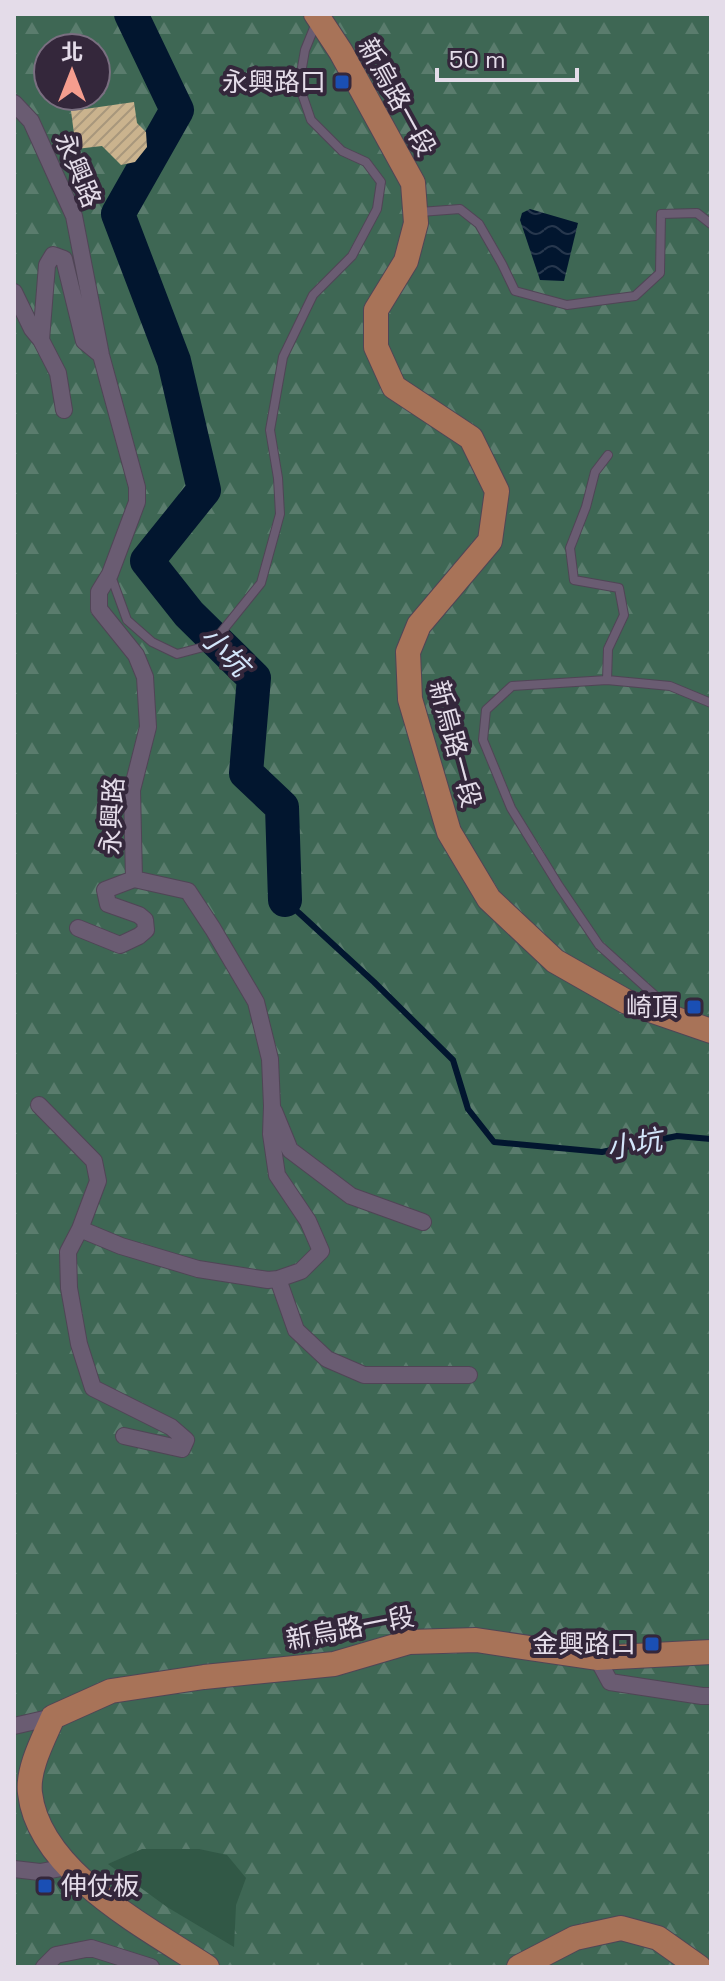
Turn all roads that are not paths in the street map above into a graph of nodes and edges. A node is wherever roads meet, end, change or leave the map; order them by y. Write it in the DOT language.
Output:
graph roads {
  1 [pos="317,16"];
  2 [pos="14,103"];
  3 [pos="415,212"];
  4 [pos="711,224"];
  5 [pos="14,292"];
  6 [pos="41,340"];
  7 [pos="101,355"];
  8 [pos="64,410"];
  9 [pos="608,455"];
  10 [pos="110,574"];
  11 [pos="607,680"];
  12 [pos="711,703"];
  13 [pos="134,879"];
  14 [pos="78,928"];
  15 [pos="679,1020"];
  16 [pos="711,1031"];
  17 [pos="39,1105"];
  18 [pos="272,1106"];
  19 [pos="423,1222"];
  20 [pos="80,1229"];
  21 [pos="278,1279"];
  22 [pos="469,1375"];
  23 [pos="124,1436"];
  24 [pos="711,1652"];
  25 [pos="597,1658"];
  26 [pos="711,1696"];
  27 [pos="53,1717"];
  28 [pos="14,1726"];
  29 [pos="67,1867"];
  30 [pos="14,1869"];
  31 [pos="44,1967"];
  32 [pos="151,1967"];
  33 [pos="207,1967"];
  34 [pos="519,1967"];
  35 [pos="699,1967"];
  1 -- 3 [label="main road, 新烏路一段"];
  1 -- 10 [label="lane"];
  2 -- 7 [label="street, 永興路"];
  3 -- 4 [label="lane"];
  3 -- 15 [label="main road, 新烏路一段"];
  5 -- 6 [label="street"];
  6 -- 7 [label="street"];
  6 -- 8 [label="street"];
  7 -- 10 [label="street, 永興路"];
  9 -- 11 [label="lane"];
  10 -- 13 [label="street, 永興路"];
  11 -- 12 [label="lane"];
  11 -- 15 [label="lane"];
  13 -- 14 [label="street"];
  13 -- 18 [label="street, 永興路"];
  15 -- 16 [label="main road, 新烏路一段"];
  17 -- 20 [label="street"];
  18 -- 19 [label="street"];
  18 -- 21 [label="street, 永興路"];
  20 -- 21 [label="street"];
  20 -- 23 [label="street"];
  21 -- 22 [label="street"];
  24 -- 25 [label="main road, 新烏路一段"];
  25 -- 26 [label="street"];
  25 -- 27 [label="main road, 新烏路一段"];
  27 -- 28 [label="street"];
  27 -- 29 [label="main road"];
  29 -- 30 [label="street"];
  29 -- 33 [label="main road"];
  31 -- 32 [label="street"];
  34 -- 35 [label="main road"];
}
